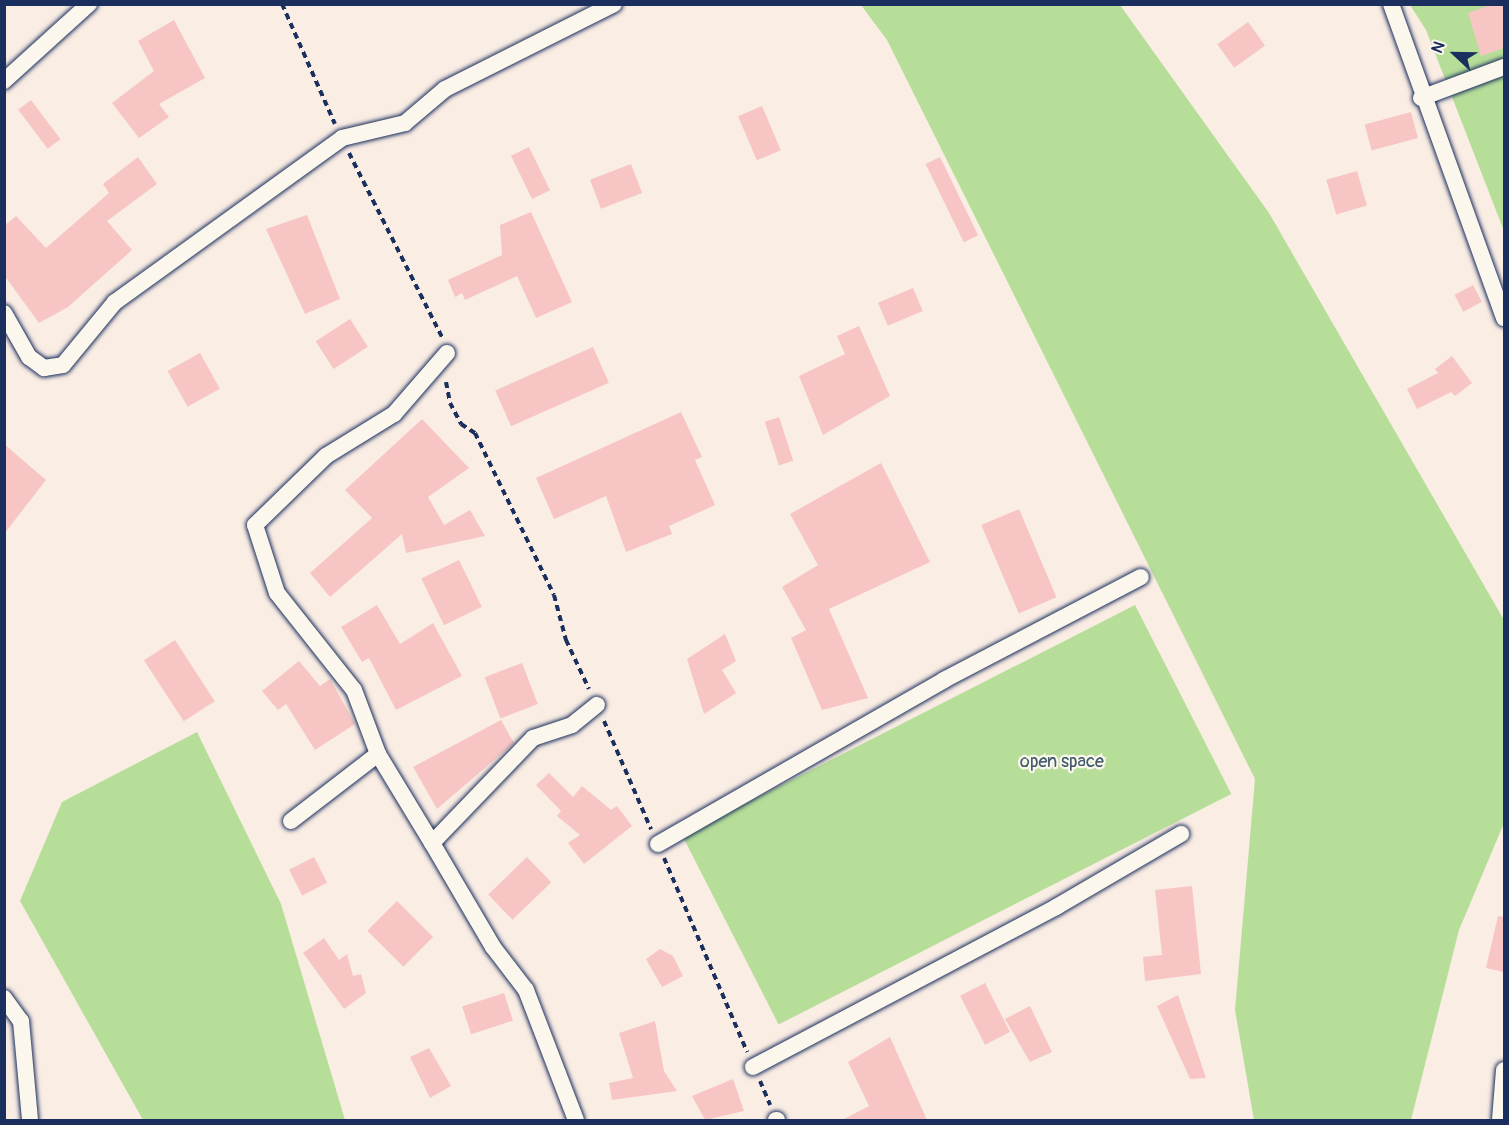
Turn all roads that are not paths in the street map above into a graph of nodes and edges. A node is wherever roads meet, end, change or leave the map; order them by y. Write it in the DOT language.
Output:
graph roads {
  1 [pos="89,4"];
  2 [pos="614,4"];
  3 [pos="1391,4"];
  4 [pos="1504,67"];
  5 [pos="4,81"];
  6 [pos="1421,98"];
  7 [pos="4,313"];
  8 [pos="1504,317"];
  9 [pos="447,353"];
  10 [pos="1141,577"];
  11 [pos="597,705"];
  12 [pos="378,754"];
  13 [pos="291,821"];
  14 [pos="1181,834"];
  15 [pos="432,843"];
  16 [pos="658,844"];
  17 [pos="4,998"];
  18 [pos="753,1067"];
  19 [pos="1504,1070"];
  20 [pos="30,1120"];
  21 [pos="576,1120"];
  22 [pos="1500,1120"];
  1 -- 5 [label="street"];
  2 -- 7 [label="street"];
  3 -- 6 [label="street"];
  4 -- 6 [label="street"];
  6 -- 8 [label="street"];
  9 -- 12 [label="street"];
  10 -- 16 [label="street"];
  11 -- 15 [label="street"];
  12 -- 13 [label="street"];
  12 -- 15 [label="street"];
  14 -- 18 [label="street"];
  15 -- 21 [label="street"];
  17 -- 20 [label="street"];
  19 -- 22 [label="street"];
}
